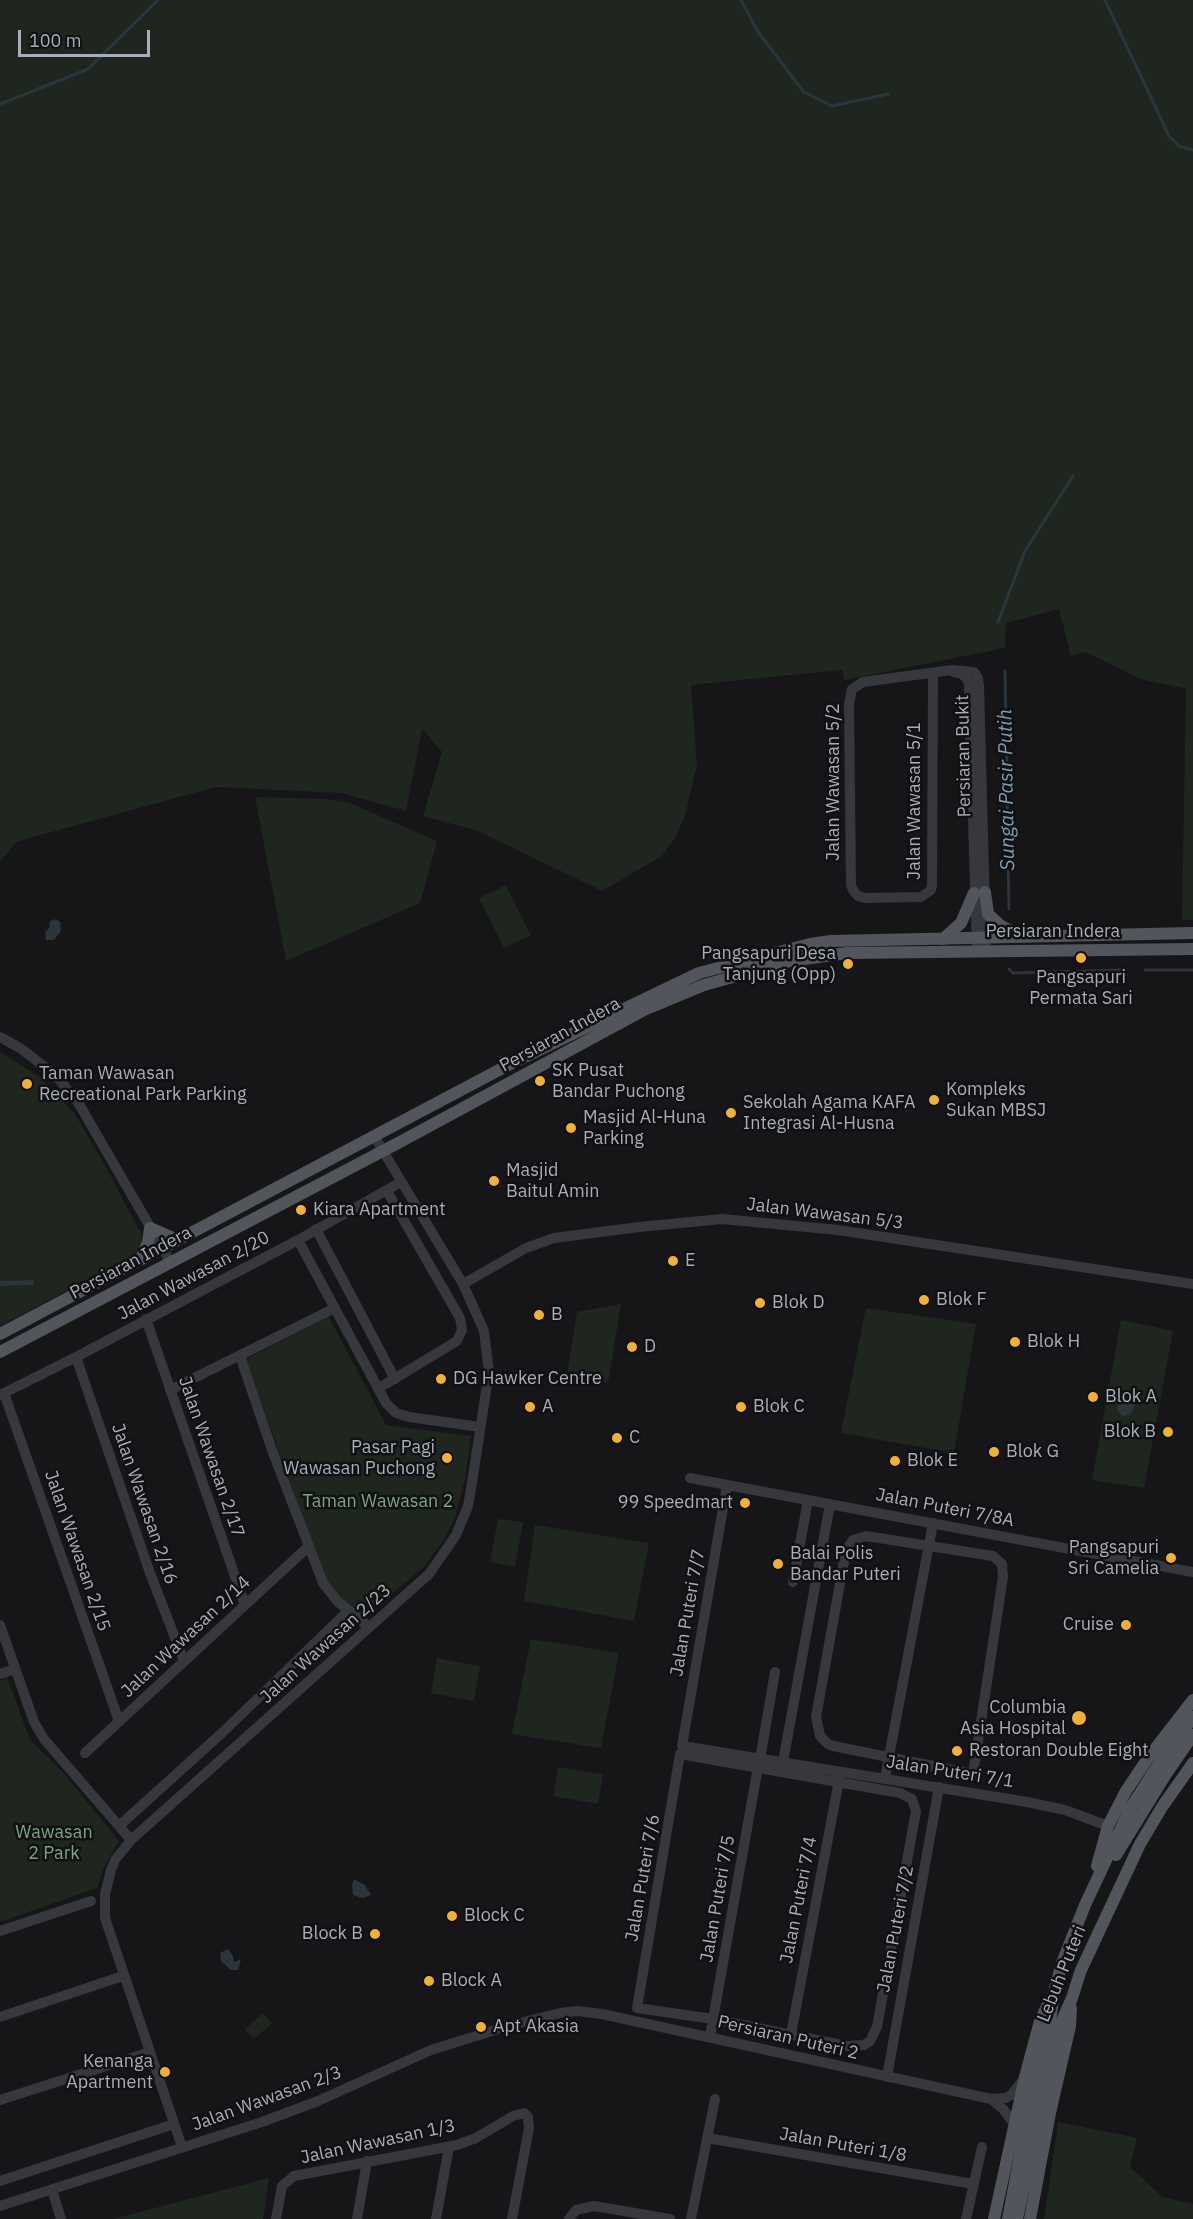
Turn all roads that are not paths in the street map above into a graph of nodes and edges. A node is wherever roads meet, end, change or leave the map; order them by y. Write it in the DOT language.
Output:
graph roads {
  1 [pos="945,671"];
  2 [pos="933,673"];
  3 [pos="979,893"];
  4 [pos="895,898"];
  5 [pos="1193,933"];
  6 [pos="1022,936"];
  7 [pos="943,939"];
  8 [pos="981,945"];
  9 [pos="1193,949"];
  10 [pos="0,1037"];
  11 [pos="374,1136"];
  12 [pos="383,1151"];
  13 [pos="401,1182"];
  14 [pos="387,1191"];
  15 [pos="150,1228"];
  16 [pos="316,1229"];
  17 [pos="178,1240"];
  18 [pos="298,1240"];
  19 [pos="162,1248"];
  20 [pos="141,1259"];
  21 [pos="171,1263"];
  22 [pos="463,1284"];
  23 [pos="1193,1284"];
  24 [pos="335,1308"];
  25 [pos="147,1319"];
  26 [pos="0,1334"];
  27 [pos="0,1352"];
  28 [pos="240,1356"];
  29 [pos="76,1357"];
  30 [pos="395,1379"];
  31 [pos="379,1388"];
  32 [pos="170,1389"];
  33 [pos="2,1394"];
  34 [pos="480,1427"];
  35 [pos="690,1478"];
  36 [pos="727,1485"];
  37 [pos="808,1500"];
  38 [pos="830,1504"];
  39 [pos="933,1523"];
  40 [pos="309,1546"];
  41 [pos="928,1546"];
  42 [pos="1189,1568"];
  43 [pos="793,1582"];
  44 [pos="245,1605"];
  45 [pos="348,1611"];
  46 [pos="0,1625"];
  47 [pos="369,1627"];
  48 [pos="184,1661"];
  49 [pos="15,1669"];
  50 [pos="775,1672"];
  51 [pos="0,1674"];
  52 [pos="1193,1700"];
  53 [pos="1193,1718"];
  54 [pos="119,1721"];
  55 [pos="1193,1735"];
  56 [pos="681,1750"];
  57 [pos="85,1752"];
  58 [pos="890,1756"];
  59 [pos="783,1762"];
  60 [pos="759,1763"];
  61 [pos="1193,1763"];
  62 [pos="839,1777"];
  63 [pos="885,1778"];
  64 [pos="939,1787"];
  65 [pos="119,1826"];
  66 [pos="1108,1826"];
  67 [pos="131,1840"];
  68 [pos="90,1901"];
  69 [pos="1085,1905"];
  70 [pos="897,1922"];
  71 [pos="914,1924"];
  72 [pos="0,1931"];
  73 [pos="123,1976"];
  74 [pos="1054,1992"];
  75 [pos="1072,1998"];
  76 [pos="578,2011"];
  77 [pos="0,2017"];
  78 [pos="713,2019"];
  79 [pos="791,2034"];
  80 [pos="710,2036"];
  81 [pos="150,2052"];
  82 [pos="886,2076"];
  83 [pos="1025,2077"];
  84 [pos="715,2099"];
  85 [pos="991,2099"];
  86 [pos="0,2100"];
  87 [pos="1035,2106"];
  88 [pos="174,2124"];
  89 [pos="1015,2125"];
  90 [pos="707,2138"];
  91 [pos="182,2146"];
  92 [pos="448,2147"];
  93 [pos="982,2147"];
  94 [pos="367,2161"];
  95 [pos="0,2181"];
  96 [pos="973,2184"];
  97 [pos="52,2190"];
  98 [pos="0,2206"];
  99 [pos="61,2219"];
  100 [pos="276,2219"];
  101 [pos="357,2219"];
  102 [pos="436,2219"];
  103 [pos="512,2219"];
  104 [pos="569,2219"];
  105 [pos="670,2219"];
  106 [pos="691,2219"];
  107 [pos="966,2219"];
  108 [pos="994,2219"];
  109 [pos="1008,2219"];
  110 [pos="1017,2219"];
  111 [pos="1030,2219"];
  1 -- 2 [label="street, Jalan Wawasan 5/2"];
  1 -- 3 [label="street, Persiaran Bukit"];
  2 -- 4 [label="street, Jalan Wawasan 5/1"];
  2 -- 4 [label="street, Jalan Wawasan 5/2"];
  3 -- 6 [label="main road"];
  3 -- 7 [label="main road"];
  3 -- 8 [label="street, Persiaran Bukit"];
  5 -- 6 [label="main road, Persiaran Indera"];
  6 -- 8 [label="main road, Persiaran Indera"];
  7 -- 8 [label="main road, Persiaran Indera"];
  7 -- 11 [label="main road, Persiaran Indera"];
  8 -- 9 [label="main road, Persiaran Indera"];
  8 -- 12 [label="main road, Persiaran Indera"];
  10 -- 15 [label="street"];
  11 -- 12 [label="street, Jalan Wawasan 2/23"];
  11 -- 17 [label="main road, Persiaran Indera"];
  12 -- 13 [label="street, Jalan Wawasan 2/23"];
  12 -- 21 [label="main road, Persiaran Indera"];
  13 -- 14 [label="street, Jalan Wawasan 2/20"];
  13 -- 22 [label="street, Jalan Wawasan 2/23"];
  14 -- 16 [label="street, Jalan Wawasan 2/20"];
  14 -- 30 [label="street"];
  15 -- 17 [label="main road"];
  15 -- 19 [label="street"];
  15 -- 20 [label="main road"];
  16 -- 18 [label="street, Jalan Wawasan 2/20"];
  16 -- 30 [label="street"];
  17 -- 19 [label="main road, Persiaran Indera"];
  18 -- 24 [label="street"];
  18 -- 25 [label="street, Jalan Wawasan 2/20"];
  19 -- 20 [label="main road, Persiaran Indera"];
  19 -- 21 [label="street"];
  20 -- 26 [label="main road, Persiaran Indera"];
  21 -- 27 [label="main road, Persiaran Indera"];
  22 -- 23 [label="street, Jalan Wawasan 5/3"];
  22 -- 34 [label="street, Jalan Wawasan 2/23"];
  24 -- 28 [label="street"];
  24 -- 31 [label="street"];
  25 -- 29 [label="street, Jalan Wawasan 2/20"];
  25 -- 32 [label="street, Jalan Wawasan 2/17"];
  28 -- 32 [label="street"];
  28 -- 40 [label="street"];
  29 -- 33 [label="street, Jalan Wawasan 2/20"];
  29 -- 48 [label="street, Jalan Wawasan 2/16"];
  30 -- 31 [label="street"];
  31 -- 34 [label="street"];
  32 -- 44 [label="street, Jalan Wawasan 2/17"];
  33 -- 54 [label="street, Jalan Wawasan 2/15"];
  34 -- 47 [label="street, Jalan Wawasan 2/23"];
  35 -- 36 [label="street, Jalan Puteri 7/8A"];
  36 -- 37 [label="street, Jalan Puteri 7/8A"];
  36 -- 56 [label="street, Jalan Puteri 7/7"];
  37 -- 38 [label="street, Jalan Puteri 7/8A"];
  37 -- 43 [label="street"];
  38 -- 39 [label="street, Jalan Puteri 7/8A"];
  38 -- 59 [label="street"];
  39 -- 41 [label="street"];
  39 -- 42 [label="street, Jalan Puteri 7/8A"];
  40 -- 44 [label="street, Jalan Wawasan 2/14"];
  40 -- 45 [label="street"];
  41 -- 58 [label="street"];
  41 -- 58 [label="street"];
  41 -- 58 [label="street"];
  44 -- 48 [label="street, Jalan Wawasan 2/14"];
  45 -- 47 [label="street"];
  45 -- 65 [label="street"];
  46 -- 49 [label="street"];
  47 -- 67 [label="street, Jalan Wawasan 2/23"];
  48 -- 54 [label="street, Jalan Wawasan 2/14"];
  49 -- 51 [label="street"];
  49 -- 65 [label="street"];
  50 -- 60 [label="street, Jalan Puteri 7/5"];
  52 -- 66 [label="main road"];
  53 -- 69 [label="main road"];
  54 -- 57 [label="street, Jalan Wawasan 2/14"];
  55 -- 69 [label="main road"];
  56 -- 60 [label="street, Jalan Puteri 7/1"];
  56 -- 78 [label="street, Jalan Puteri 7/6"];
  58 -- 63 [label="street"];
  59 -- 60 [label="street, Jalan Puteri 7/1"];
  59 -- 62 [label="street, Jalan Puteri 7/1"];
  60 -- 62 [label="street"];
  60 -- 78 [label="street, Jalan Puteri 7/5"];
  61 -- 75 [label="main road, Lebuh Puteri"];
  62 -- 63 [label="street, Jalan Puteri 7/1"];
  62 -- 70 [label="street"];
  62 -- 79 [label="street, Jalan Puteri 7/4"];
  63 -- 64 [label="street, Jalan Puteri 7/1"];
  64 -- 66 [label="street, Jalan Puteri 7/1"];
  64 -- 71 [label="street, Jalan Puteri 7/2"];
  65 -- 67 [label="street"];
  66 -- 69 [label="main road"];
  67 -- 73 [label="street, Jalan Wawasan 2/23"];
  68 -- 72 [label="street"];
  69 -- 74 [label="main road, Lebuh Puteri"];
  70 -- 71 [label="street"];
  70 -- 79 [label="street"];
  71 -- 82 [label="street, Jalan Puteri 7/2"];
  73 -- 77 [label="street"];
  73 -- 81 [label="street, Jalan Wawasan 2/23"];
  74 -- 83 [label="main road"];
  74 -- 87 [label="main road, Lebuh Puteri"];
  75 -- 87 [label="main road, Lebuh Puteri"];
  75 -- 111 [label="main road"];
  76 -- 80 [label="street, Persiaran Puteri 2"];
  76 -- 91 [label="street, Jalan Wawasan 2/3"];
  78 -- 79 [label="street"];
  78 -- 80 [label="street, Jalan Puteri 7/5"];
  80 -- 82 [label="street, Persiaran Puteri 2"];
  81 -- 86 [label="street"];
  81 -- 88 [label="street, Jalan Wawasan 2/23"];
  82 -- 85 [label="street, Persiaran Puteri 2"];
  83 -- 85 [label="street"];
  83 -- 89 [label="main road"];
  84 -- 90 [label="street"];
  85 -- 89 [label="street"];
  87 -- 109 [label="main road, Lebuh Puteri"];
  87 -- 110 [label="main road, Lebuh Puteri"];
  88 -- 91 [label="street, Jalan Wawasan 2/23"];
  88 -- 95 [label="street, Jalan Wawasan 2/3"];
  89 -- 108 [label="main road"];
  90 -- 96 [label="street, Jalan Puteri 1/8"];
  90 -- 106 [label="street"];
  91 -- 97 [label="street, Jalan Wawasan 2/3"];
  92 -- 94 [label="street, Jalan Wawasan 1/3"];
  92 -- 102 [label="street"];
  92 -- 103 [label="street, Jalan Wawasan 1/3"];
  93 -- 96 [label="street"];
  94 -- 100 [label="street, Jalan Wawasan 1/3"];
  94 -- 101 [label="street"];
  96 -- 107 [label="street"];
  97 -- 98 [label="street, Jalan Wawasan 2/3"];
  97 -- 99 [label="street"];
  104 -- 105 [label="street"];
}
